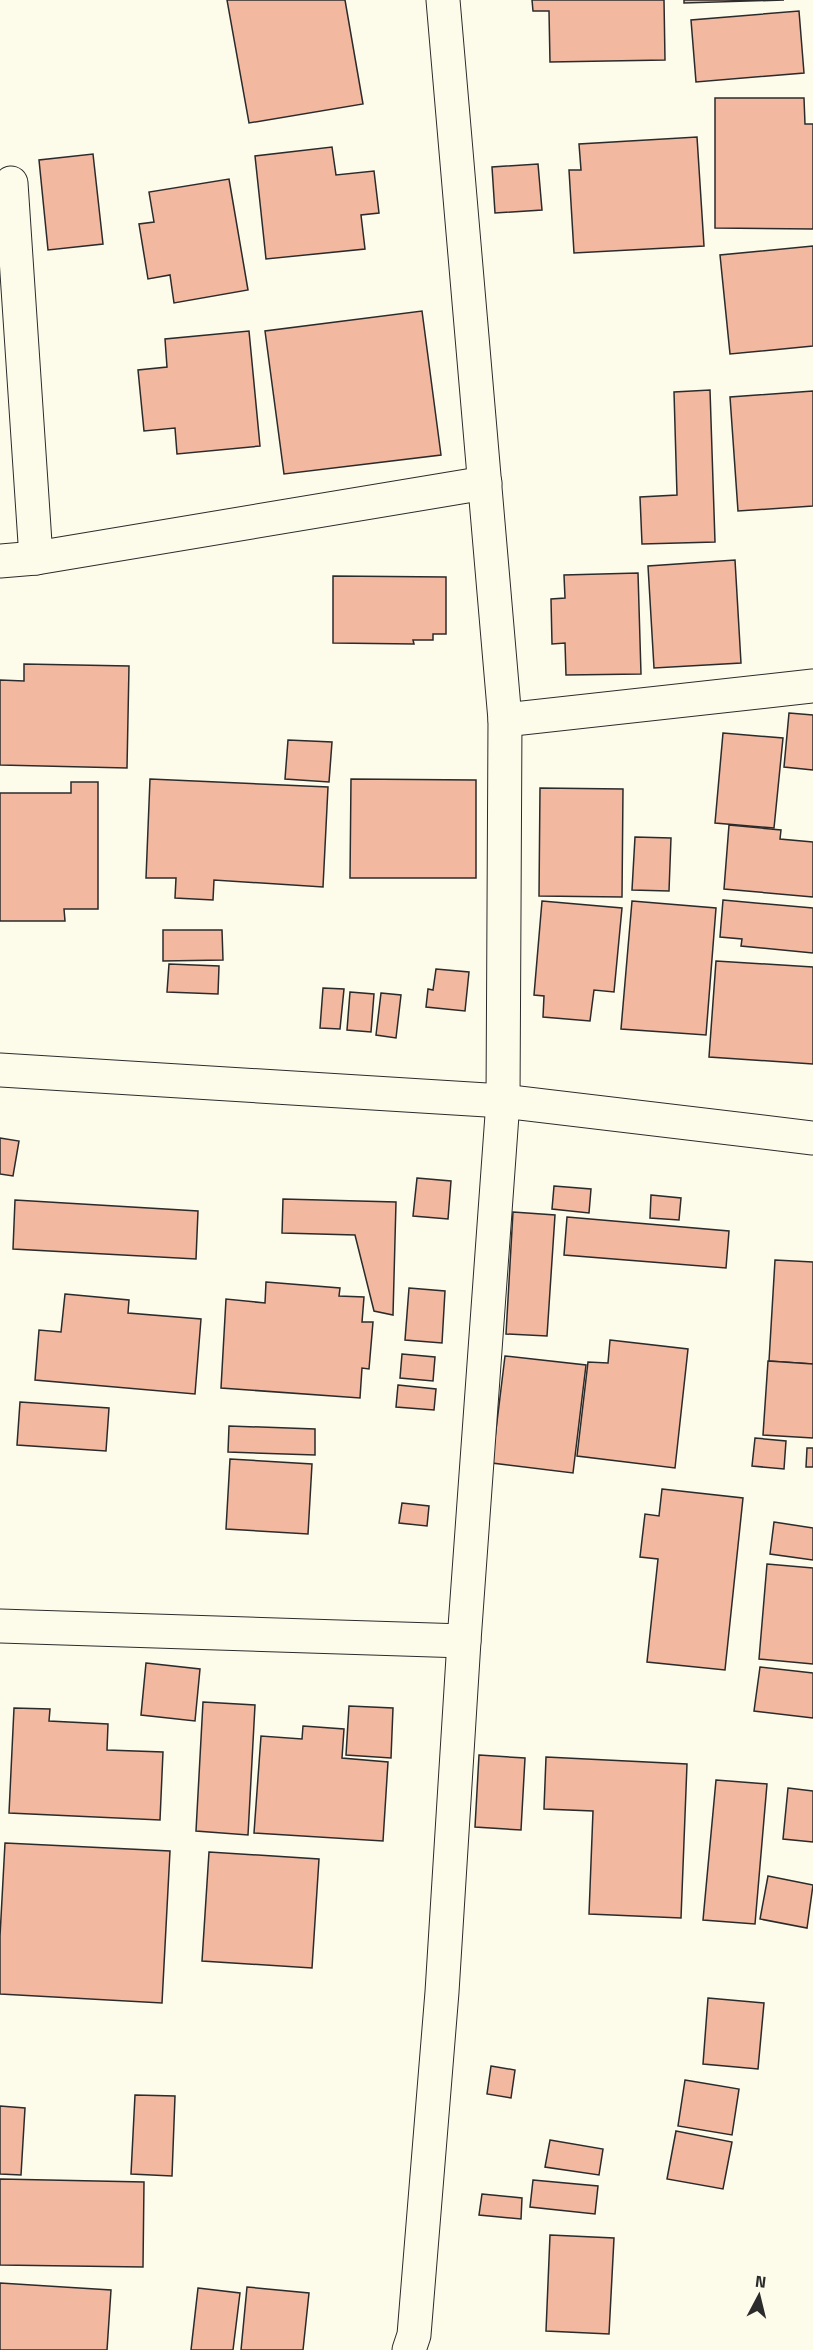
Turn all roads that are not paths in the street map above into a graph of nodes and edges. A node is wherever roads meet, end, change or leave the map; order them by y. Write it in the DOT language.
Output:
graph roads {
  1 [pos="443,0"];
  2 [pos="11,183"];
  3 [pos="485,483"];
  4 [pos="36,558"];
  5 [pos="0,561"];
  6 [pos="813,686"];
  7 [pos="505,720"];
  8 [pos="0,1070"];
  9 [pos="503,1101"];
  10 [pos="813,1138"];
  11 [pos="0,1626"];
  12 [pos="464,1641"];
  13 [pos="409,2350"];
  1 -- 3 [label="street"];
  2 -- 4 [label="street"];
  3 -- 4 [label="street"];
  3 -- 7 [label="street"];
  4 -- 5 [label="street"];
  6 -- 7 [label="street"];
  7 -- 9 [label="street"];
  8 -- 9 [label="street"];
  9 -- 10 [label="street"];
  9 -- 12 [label="street"];
  11 -- 12 [label="street"];
  12 -- 13 [label="street"];
}
